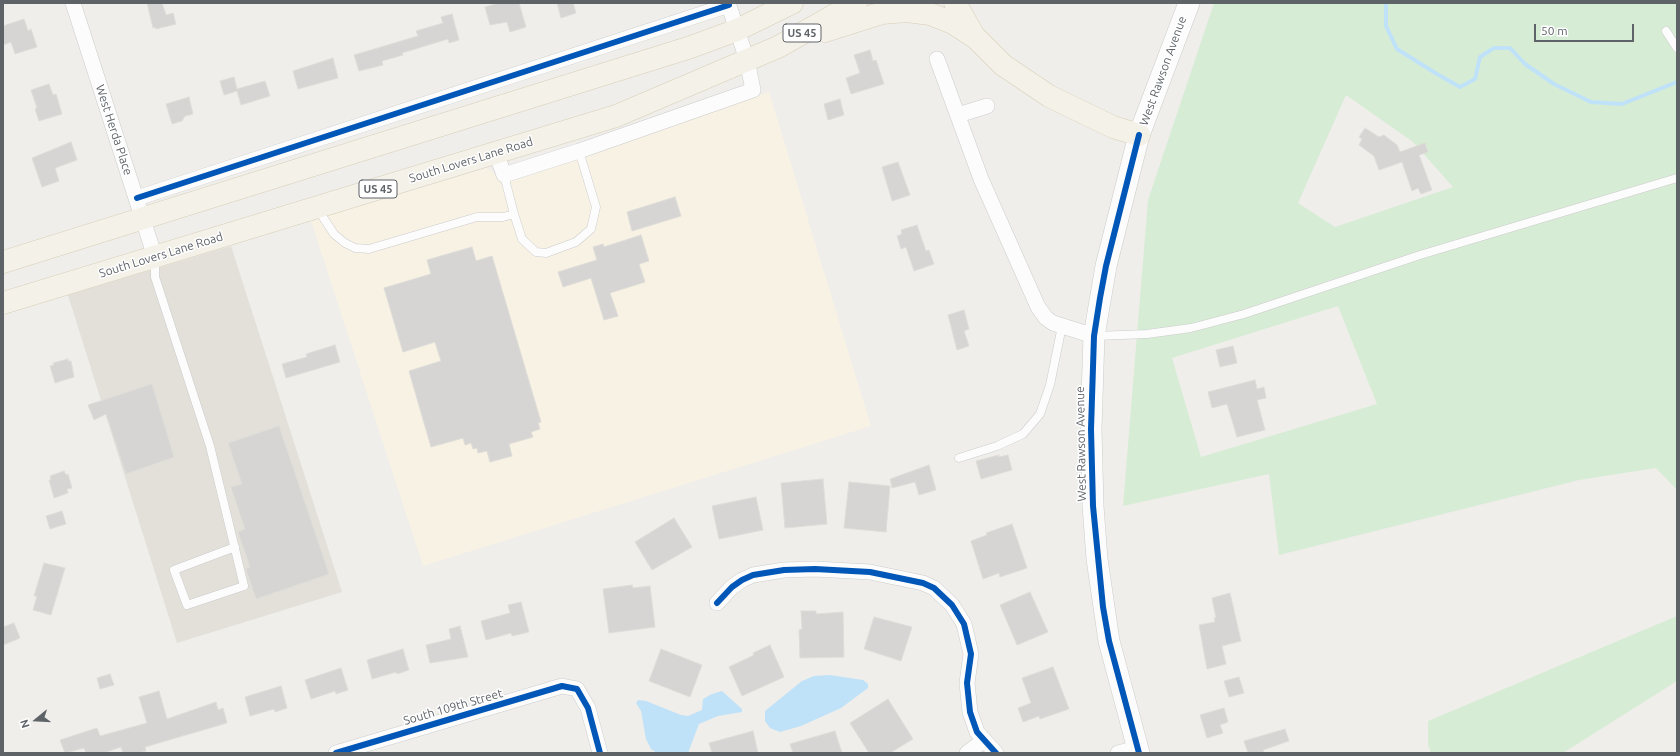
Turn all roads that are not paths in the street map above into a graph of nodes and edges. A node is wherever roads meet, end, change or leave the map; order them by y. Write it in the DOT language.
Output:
graph roads {
  1 [pos="73,3"];
  2 [pos="792,3"];
  3 [pos="856,3"];
  4 [pos="955,3"];
  5 [pos="1189,3"];
  6 [pos="729,4"];
  7 [pos="1666,31"];
  8 [pos="976,38"];
  9 [pos="742,45"];
  10 [pos="778,47"];
  11 [pos="1677,48"];
  12 [pos="937,59"];
  13 [pos="987,106"];
  14 [pos="958,115"];
  15 [pos="1139,135"];
  16 [pos="579,151"];
  17 [pos="496,152"];
  18 [pos="504,175"];
  19 [pos="1677,178"];
  20 [pos="137,198"];
  21 [pos="317,208"];
  22 [pos="514,214"];
  23 [pos="143,219"];
  24 [pos="155,257"];
  25 [pos="3,262"];
  26 [pos="3,303"];
  27 [pos="1062,326"];
  28 [pos="1094,336"];
  29 [pos="959,458"];
  30 [pos="235,547"];
  31 [pos="717,603"];
  32 [pos="983,741"];
  33 [pos="1131,751"];
  34 [pos="336,753"];
  35 [pos="600,753"];
  36 [pos="967,753"];
  37 [pos="996,753"];
  1 -- 20 [label="street, West Herda Place"];
  2 -- 9 [label="main road, South Lovers Lane Road / US 45"];
  3 -- 10 [label="main road, South Lovers Lane Road / US 45"];
  4 -- 8 [label="main road"];
  5 -- 15 [label="street, West Rawson Avenue"];
  6 -- 9 [label="street"];
  6 -- 20 [label="street"];
  7 -- 11 [label="lane"];
  8 -- 10 [label="main road"];
  8 -- 15 [label="main road"];
  9 -- 10 [label="main road, South Lovers Lane Road / US 45"];
  9 -- 16 [label="street"];
  9 -- 17 [label="main road, South Lovers Lane Road / US 45"];
  9 -- 23 [label="main road, South Lovers Lane Road / US 45"];
  12 -- 14 [label="street"];
  13 -- 14 [label="street"];
  14 -- 27 [label="street"];
  15 -- 28 [label="street, West Rawson Avenue"];
  16 -- 18 [label="street"];
  16 -- 22 [label="lane"];
  17 -- 18 [label="street"];
  17 -- 21 [label="main road, South Lovers Lane Road / US 45"];
  18 -- 22 [label="lane"];
  19 -- 28 [label="lane"];
  20 -- 23 [label="street, West Herda Place"];
  21 -- 22 [label="lane"];
  21 -- 24 [label="main road, South Lovers Lane Road / US 45"];
  23 -- 24 [label="street, West Herda Place"];
  23 -- 25 [label="main road, South Lovers Lane Road / US 45"];
  24 -- 26 [label="main road, South Lovers Lane Road / US 45"];
  24 -- 30 [label="lane"];
  27 -- 28 [label="street"];
  27 -- 29 [label="lane"];
  28 -- 33 [label="street, West Rawson Avenue"];
  30 -- 30 [label="lane"];
  31 -- 32 [label="street"];
  32 -- 36 [label="street"];
  32 -- 37 [label="street"];
  34 -- 35 [label="street, South 109th Street"];
}
